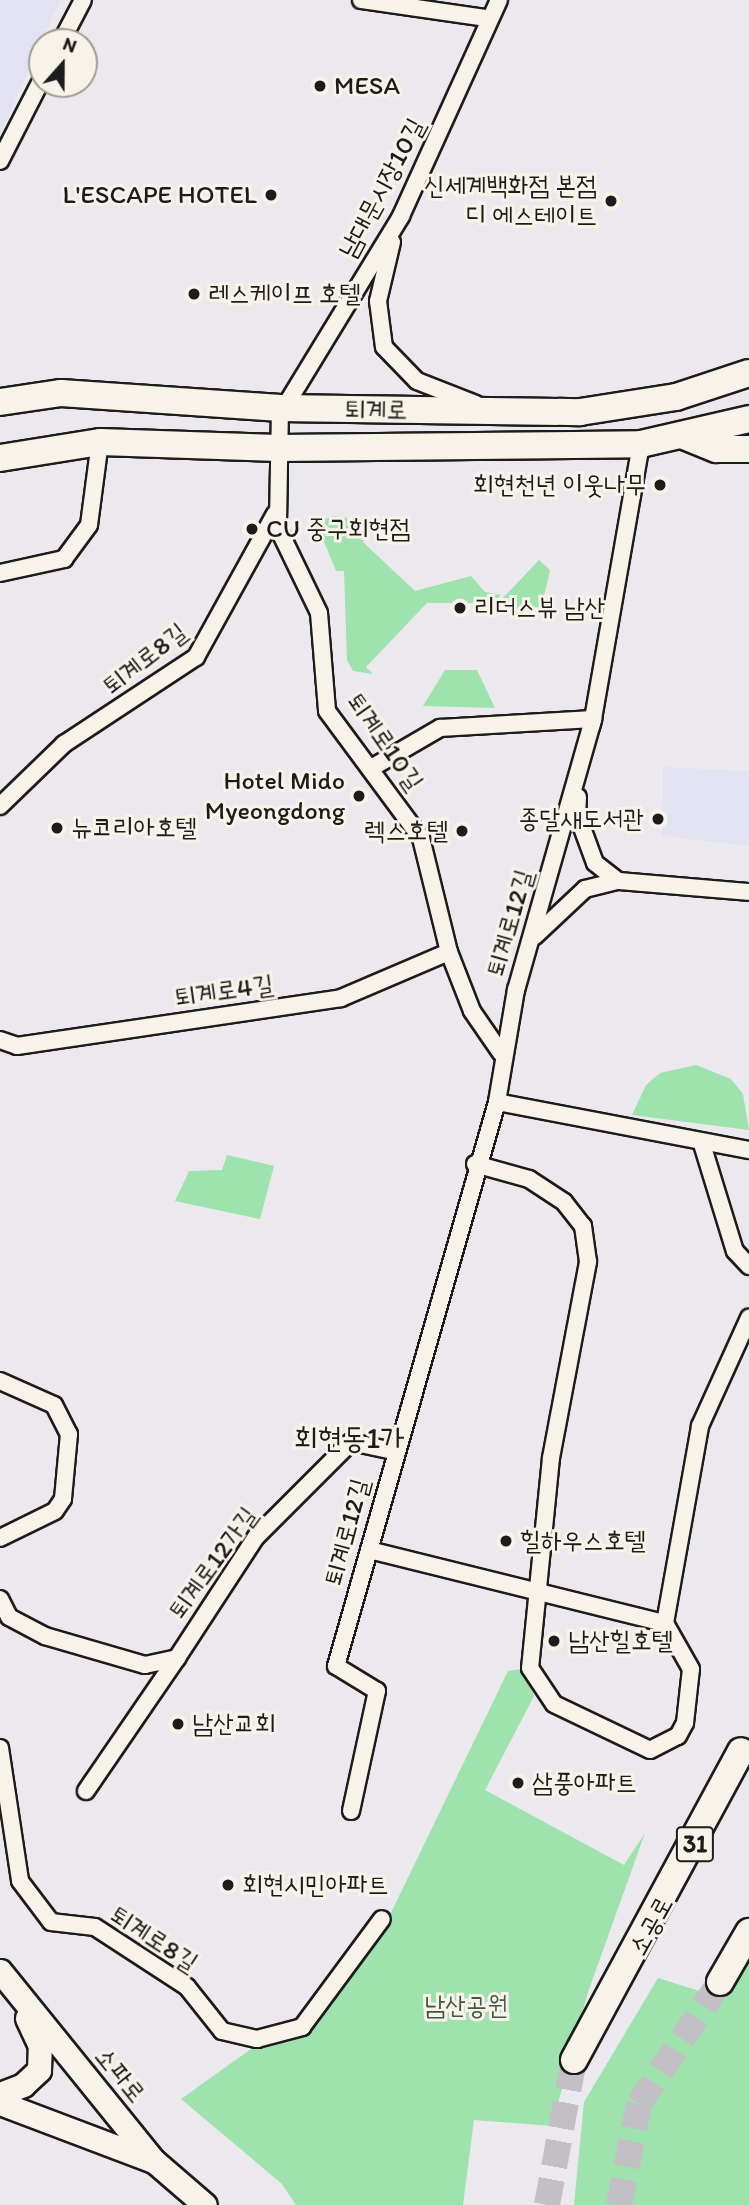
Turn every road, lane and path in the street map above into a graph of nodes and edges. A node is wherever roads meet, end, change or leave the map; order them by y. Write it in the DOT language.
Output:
graph roads {
  1 [pos="83,0"];
  2 [pos="361,0"];
  3 [pos="499,0"];
  4 [pos="486,18"];
  5 [pos="68,28"];
  6 [pos="32,98"];
  7 [pos="0,161"];
  8 [pos="401,216"];
  9 [pos="749,373"];
  10 [pos="0,402"];
  11 [pos="281,408"];
  12 [pos="500,412"];
  13 [pos="749,419"];
  14 [pos="684,436"];
  15 [pos="100,442"];
  16 [pos="641,444"];
  17 [pos="278,448"];
  18 [pos="749,449"];
  19 [pos="0,458"];
  20 [pos="275,514"];
  21 [pos="0,573"];
  22 [pos="593,719"];
  23 [pos="373,767"];
  24 [pos="0,806"];
  25 [pos="618,881"];
  26 [pos="749,892"];
  27 [pos="531,940"];
  28 [pos="449,952"];
  29 [pos="0,1040"];
  30 [pos="501,1053"];
  31 [pos="497,1102"];
  32 [pos="702,1144"];
  33 [pos="749,1150"];
  34 [pos="475,1164"];
  35 [pos="749,1266"];
  36 [pos="749,1318"];
  37 [pos="0,1381"];
  38 [pos="393,1451"];
  39 [pos="0,1538"];
  40 [pos="369,1550"];
  41 [pos="534,1592"];
  42 [pos="0,1599"];
  43 [pos="665,1623"];
  44 [pos="177,1658"];
  45 [pos="0,1748"];
  46 [pos="741,1751"];
  47 [pos="86,1791"];
  48 [pos="351,1811"];
  49 [pos="382,1919"];
  50 [pos="749,1932"];
  51 [pos="6,1979"];
  52 [pos="720,1982"];
  53 [pos="574,2060"];
  54 [pos="0,2094"];
  55 [pos="0,2103"];
  56 [pos="154,2161"];
  57 [pos="205,2205"];
  1 -- 5 [label="street"];
  2 -- 4 [label="street"];
  3 -- 4 [label="street, 남대문시장10길"];
  4 -- 8 [label="street, 남대문시장10길"];
  6 -- 7 [label="street"];
  8 -- 11 [label="street, 남대문시장10길"];
  8 -- 12 [label="street"];
  9 -- 12 [label="main road, 퇴계로"];
  10 -- 11 [label="main road, 퇴계로"];
  11 -- 12 [label="main road, 퇴계로"];
  11 -- 17 [label="street, 퇴계로10길"];
  13 -- 14 [label="main road, 퇴계로"];
  14 -- 16 [label="main road, 퇴계로"];
  14 -- 18 [label="main road"];
  15 -- 17 [label="main road, 퇴계로"];
  15 -- 19 [label="main road, 퇴계로"];
  15 -- 21 [label="street"];
  16 -- 17 [label="main road, 퇴계로"];
  16 -- 22 [label="street, 퇴계로12길"];
  17 -- 20 [label="street, 퇴계로10길"];
  20 -- 23 [label="street, 퇴계로10길"];
  20 -- 24 [label="street, 퇴계로8길"];
  22 -- 23 [label="street"];
  22 -- 25 [label="street, 퇴계로12길"];
  22 -- 27 [label="street, 퇴계로12길"];
  23 -- 28 [label="street, 퇴계로10길"];
  25 -- 26 [label="street"];
  25 -- 27 [label="street"];
  27 -- 30 [label="street, 퇴계로12길"];
  28 -- 29 [label="street, 퇴계로4길"];
  28 -- 30 [label="street, 퇴계로10길"];
  30 -- 31 [label="street, 퇴계로12길"];
  31 -- 32 [label="street"];
  31 -- 34 [label="street, 퇴계로12길"];
  32 -- 33 [label="street"];
  32 -- 35 [label="street"];
  34 -- 38 [label="street, 퇴계로12길"];
  34 -- 41 [label="street"];
  36 -- 43 [label="street"];
  37 -- 39 [label="street"];
  38 -- 40 [label="street, 퇴계로12길"];
  38 -- 44 [label="street, 퇴계로12가길"];
  40 -- 41 [label="street"];
  40 -- 48 [label="street, 퇴계로12길"];
  41 -- 43 [label="street"];
  41 -- 43 [label="street"];
  42 -- 44 [label="street, 퇴계로12가길"];
  44 -- 47 [label="street, 퇴계로12가길"];
  45 -- 49 [label="street, 퇴계로8길"];
  46 -- 53 [label="main road, 소공로 / 31"];
  50 -- 52 [label="main road"];
  51 -- 54 [label="main road"];
  51 -- 56 [label="main road, 소파로"];
  55 -- 56 [label="main road"];
  56 -- 57 [label="main road, 소파로"];
}
